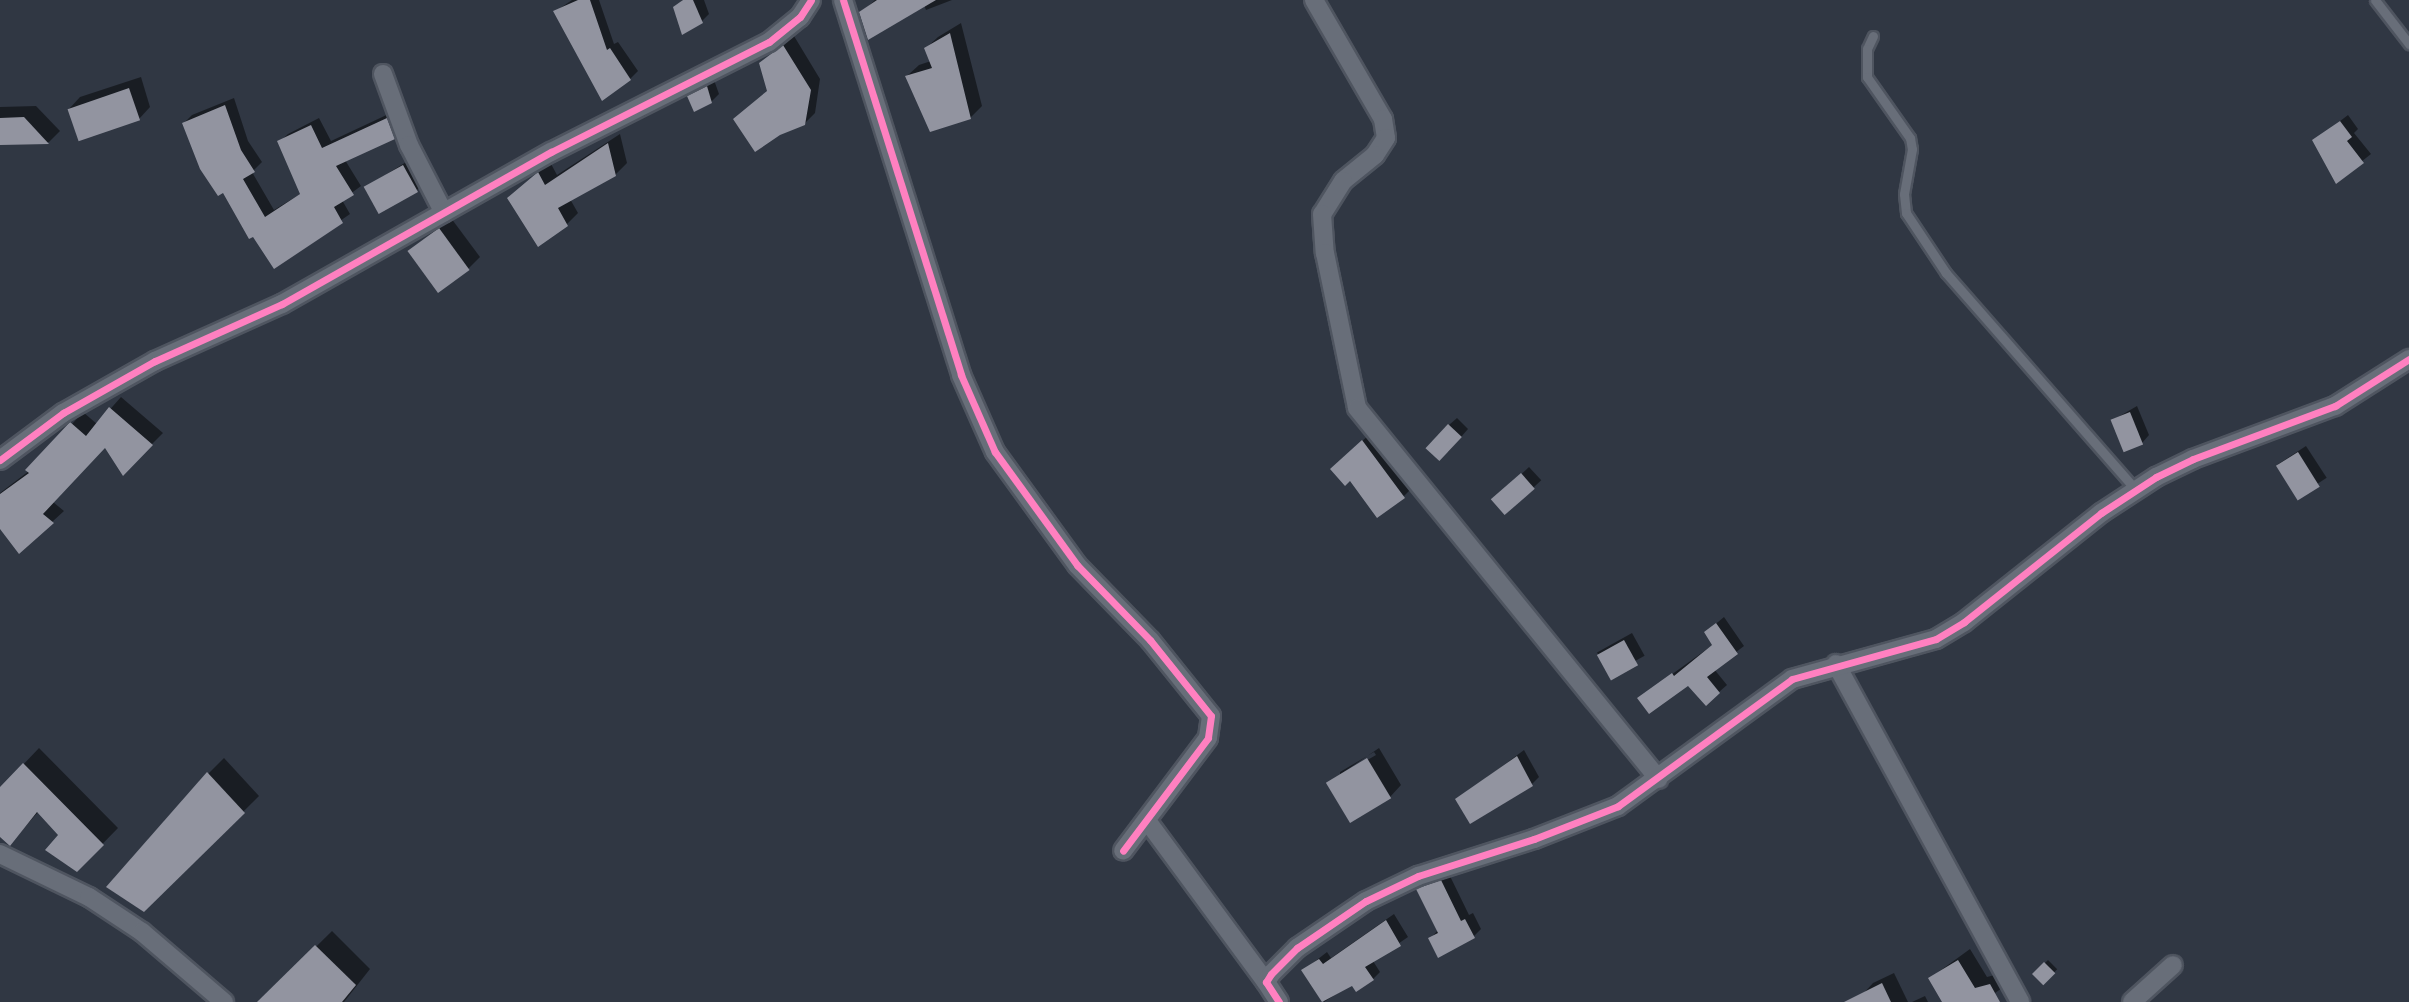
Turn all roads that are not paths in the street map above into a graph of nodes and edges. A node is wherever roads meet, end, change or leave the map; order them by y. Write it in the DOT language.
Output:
graph roads {
  1 [pos="843,0"];
  2 [pos="1314,0"];
  3 [pos="2375,0"];
  4 [pos="815,1"];
  5 [pos="1873,36"];
  6 [pos="2408,40"];
  7 [pos="383,74"];
  8 [pos="444,213"];
  9 [pos="2409,359"];
  10 [pos="0,460"];
  11 [pos="2136,490"];
  12 [pos="1836,664"];
  13 [pos="1658,779"];
  14 [pos="1148,822"];
  15 [pos="1123,851"];
  16 [pos="0,854"];
  17 [pos="2173,965"];
  18 [pos="1266,982"];
  19 [pos="224,1002"];
  20 [pos="1279,1002"];
  21 [pos="2020,1002"];
  22 [pos="2132,1002"];
  1 -- 14 [label="street"];
  2 -- 13 [label="street"];
  3 -- 6 [label="lane"];
  4 -- 8 [label="street"];
  5 -- 11 [label="lane"];
  7 -- 8 [label="street"];
  8 -- 10 [label="street"];
  9 -- 11 [label="street"];
  11 -- 12 [label="street"];
  12 -- 13 [label="street"];
  12 -- 21 [label="street"];
  13 -- 18 [label="street"];
  14 -- 15 [label="street"];
  14 -- 18 [label="street"];
  16 -- 19 [label="street"];
  17 -- 22 [label="street"];
  18 -- 20 [label="street"];
}
